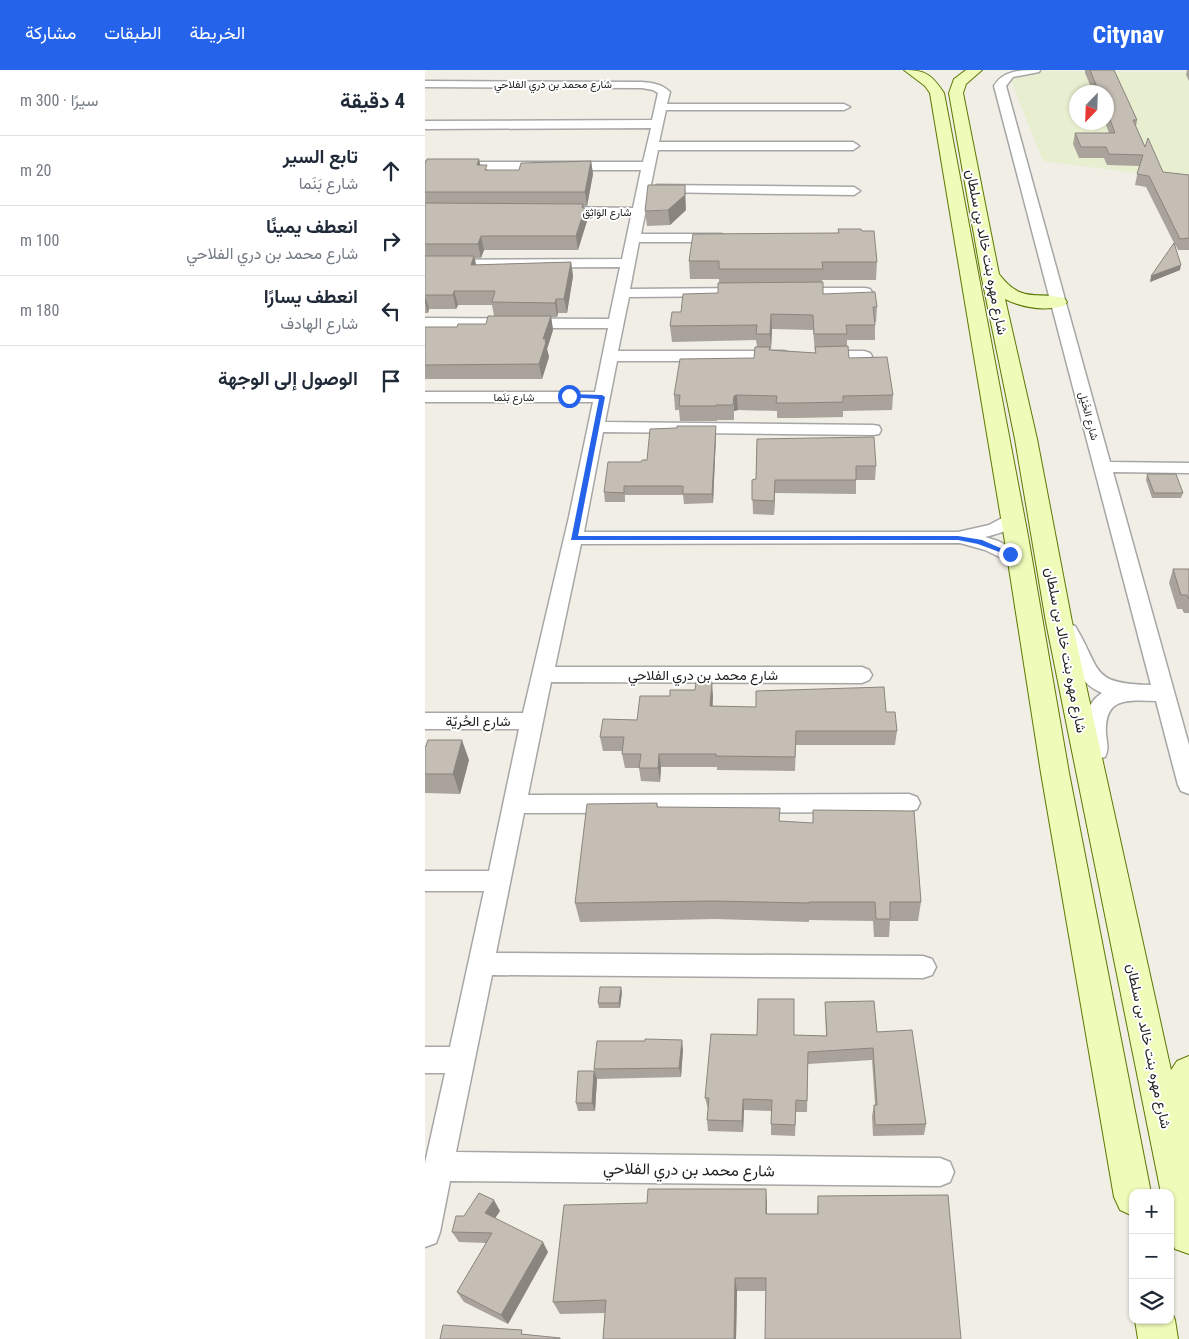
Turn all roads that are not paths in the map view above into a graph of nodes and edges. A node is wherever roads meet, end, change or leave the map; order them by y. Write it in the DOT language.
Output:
graph roads {
  1 [pos="911,70"];
  2 [pos="1035,70"];
  3 [pos="959,72"];
  4 [pos="425,84"];
  5 [pos="661,107"];
  6 [pos="844,107"];
  7 [pos="657,124"];
  8 [pos="425,125"];
  9 [pos="653,146"];
  10 [pos="853,146"];
  11 [pos="425,166"];
  12 [pos="649,166"];
  13 [pos="645,188"];
  14 [pos="854,191"];
  15 [pos="542,212"];
  16 [pos="639,212"];
  17 [pos="633,238"];
  18 [pos="732,238"];
  19 [pos="425,264"];
  20 [pos="628,264"];
  21 [pos="990,274"];
  22 [pos="758,292"];
  23 [pos="777,292"];
  24 [pos="865,292"];
  25 [pos="623,293"];
  26 [pos="1057,302"];
  27 [pos="425,323"];
  28 [pos="617,324"];
  29 [pos="611,356"];
  30 [pos="864,356"];
  31 [pos="425,397"];
  32 [pos="602,397"];
  33 [pos="596,427"];
  34 [pos="873,430"];
  35 [pos="1103,467"];
  36 [pos="1189,468"];
  37 [pos="1013,518"];
  38 [pos="574,538"];
  39 [pos="958,538"];
  40 [pos="1019,559"];
  41 [pos="1059,622"];
  42 [pos="543,674"];
  43 [pos="862,675"];
  44 [pos="1127,692"];
  45 [pos="1165,693"];
  46 [pos="425,721"];
  47 [pos="532,721"];
  48 [pos="1091,779"];
  49 [pos="1189,785"];
  50 [pos="909,803"];
  51 [pos="515,804"];
  52 [pos="425,881"];
  53 [pos="499,882"];
  54 [pos="482,964"];
  55 [pos="923,967"];
  56 [pos="425,1060"];
  57 [pos="462,1060"];
  58 [pos="1189,1072"];
  59 [pos="439,1166"];
  60 [pos="1175,1170"];
  61 [pos="940,1172"];
  62 [pos="1132,1189"];
  63 [pos="425,1232"];
  64 [pos="1189,1235"];
  65 [pos="1156,1324"];
  66 [pos="1159,1339"];
  1 -- 3 [label="street"];
  1 -- 37 [label="street, شارع مهره بنت خالد بن سلطان"];
  2 -- 26 [label="street, شارع الخَيْل"];
  3 -- 21 [label="street, شارع مهره بنت خالد بن سلطان"];
  4 -- 5 [label="street, شارع محمد بن دري الفلاحي"];
  5 -- 6 [label="street"];
  5 -- 7 [label="street"];
  7 -- 8 [label="street"];
  7 -- 9 [label="street"];
  9 -- 10 [label="street"];
  9 -- 12 [label="street"];
  11 -- 12 [label="street"];
  12 -- 13 [label="street"];
  13 -- 14 [label="street"];
  13 -- 16 [label="street"];
  15 -- 16 [label="street, شارع الوَاثِق"];
  16 -- 17 [label="street"];
  17 -- 18 [label="street"];
  17 -- 20 [label="street"];
  19 -- 20 [label="street"];
  20 -- 25 [label="street"];
  21 -- 26 [label="street"];
  21 -- 41 [label="street, شارع مهره بنت خالد بن سلطان"];
  22 -- 25 [label="street"];
  23 -- 24 [label="street"];
  25 -- 28 [label="street"];
  26 -- 35 [label="street, شارع الخَيْل"];
  27 -- 28 [label="street"];
  28 -- 29 [label="street"];
  29 -- 30 [label="street"];
  29 -- 32 [label="street"];
  31 -- 32 [label="street, شارع بَنَما"];
  32 -- 33 [label="street"];
  33 -- 34 [label="street"];
  33 -- 38 [label="street"];
  35 -- 36 [label="street"];
  35 -- 45 [label="street, شارع الخَيْل"];
  37 -- 39 [label="street"];
  37 -- 40 [label="street, شارع مهره بنت خالد بن سلطان"];
  38 -- 39 [label="street"];
  38 -- 42 [label="street"];
  39 -- 40 [label="street"];
  40 -- 62 [label="street, شارع مهره بنت خالد بن سلطان"];
  41 -- 44 [label="street"];
  41 -- 48 [label="street, شارع مهره بنت خالد بن سلطان"];
  42 -- 43 [label="street, شارع محمد بن دري الفلاحي"];
  42 -- 47 [label="street"];
  44 -- 45 [label="street"];
  44 -- 48 [label="street"];
  45 -- 49 [label="street, شارع الخَيْل"];
  46 -- 47 [label="street, شارع الحُريّة"];
  47 -- 51 [label="street"];
  48 -- 60 [label="street, شارع مهره بنت خالد بن سلطان"];
  50 -- 51 [label="street"];
  51 -- 53 [label="street"];
  52 -- 53 [label="street"];
  53 -- 54 [label="street"];
  54 -- 55 [label="street"];
  54 -- 57 [label="street"];
  56 -- 57 [label="street"];
  57 -- 59 [label="street"];
  58 -- 60 [label="street"];
  59 -- 61 [label="street, شارع محمد بن دري الفلاحي"];
  59 -- 63 [label="street"];
  60 -- 64 [label="street, شارع مهره بنت خالد بن سلطان"];
  65 -- 66 [label="street"];
}
